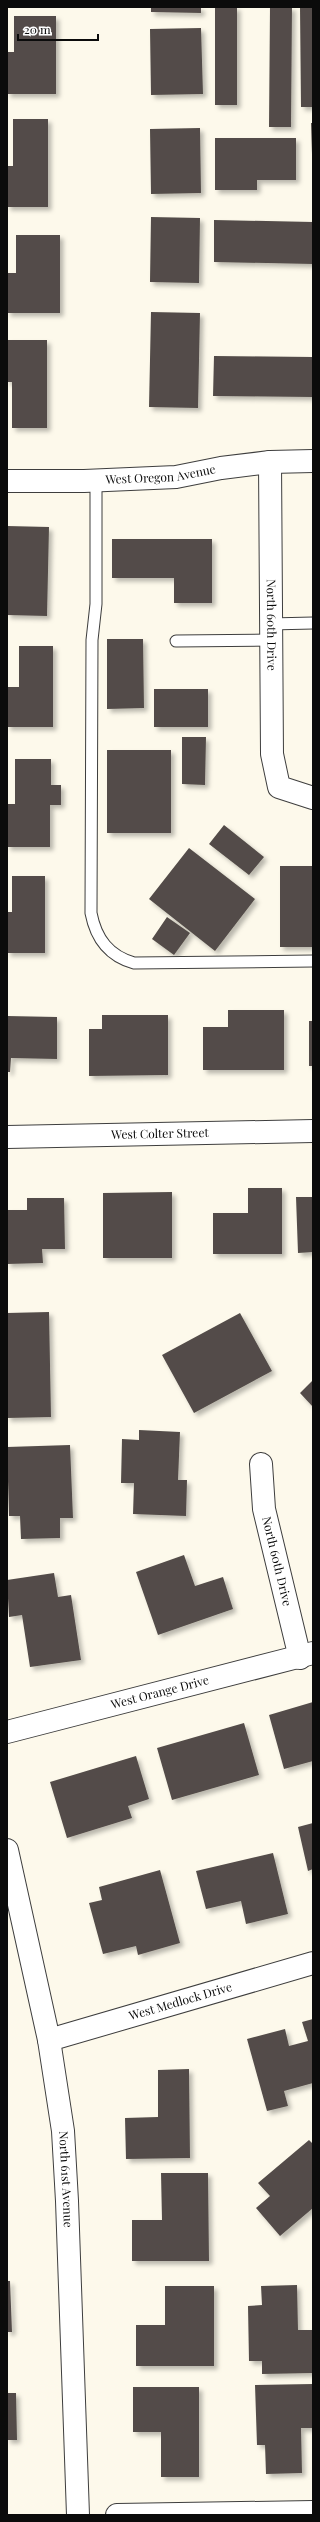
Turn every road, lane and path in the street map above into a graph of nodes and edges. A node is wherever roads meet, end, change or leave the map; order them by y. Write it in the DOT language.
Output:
graph roads {
  1 [pos="313,461"];
  2 [pos="270,462"];
  3 [pos="7,481"];
  4 [pos="96,481"];
  5 [pos="313,623"];
  6 [pos="270,632"];
  7 [pos="176,641"];
  8 [pos="313,798"];
  9 [pos="313,960"];
  10 [pos="313,1131"];
  11 [pos="7,1137"];
  12 [pos="261,1464"];
  13 [pos="306,1656"];
  14 [pos="7,1732"];
  15 [pos="7,1850"];
  16 [pos="313,1963"];
  17 [pos="48,2040"];
  18 [pos="313,2512"];
  19 [pos="78,2515"];
  20 [pos="116,2515"];
  1 -- 2 [label="street, West Oregon Avenue"];
  2 -- 4 [label="street, West Oregon Avenue"];
  2 -- 6 [label="street, North 60th Drive"];
  3 -- 4 [label="street, West Oregon Avenue"];
  4 -- 9 [label="lane"];
  5 -- 6 [label="lane"];
  6 -- 7 [label="lane"];
  6 -- 8 [label="street, North 60th Drive"];
  10 -- 11 [label="street, West Colter Street"];
  12 -- 13 [label="street, North 60th Drive"];
  13 -- 14 [label="street, West Orange Drive"];
  15 -- 17 [label="street, North 61st Avenue"];
  16 -- 17 [label="street, West Medlock Drive"];
  17 -- 19 [label="street, North 61st Avenue"];
  18 -- 20 [label="street"];
}
